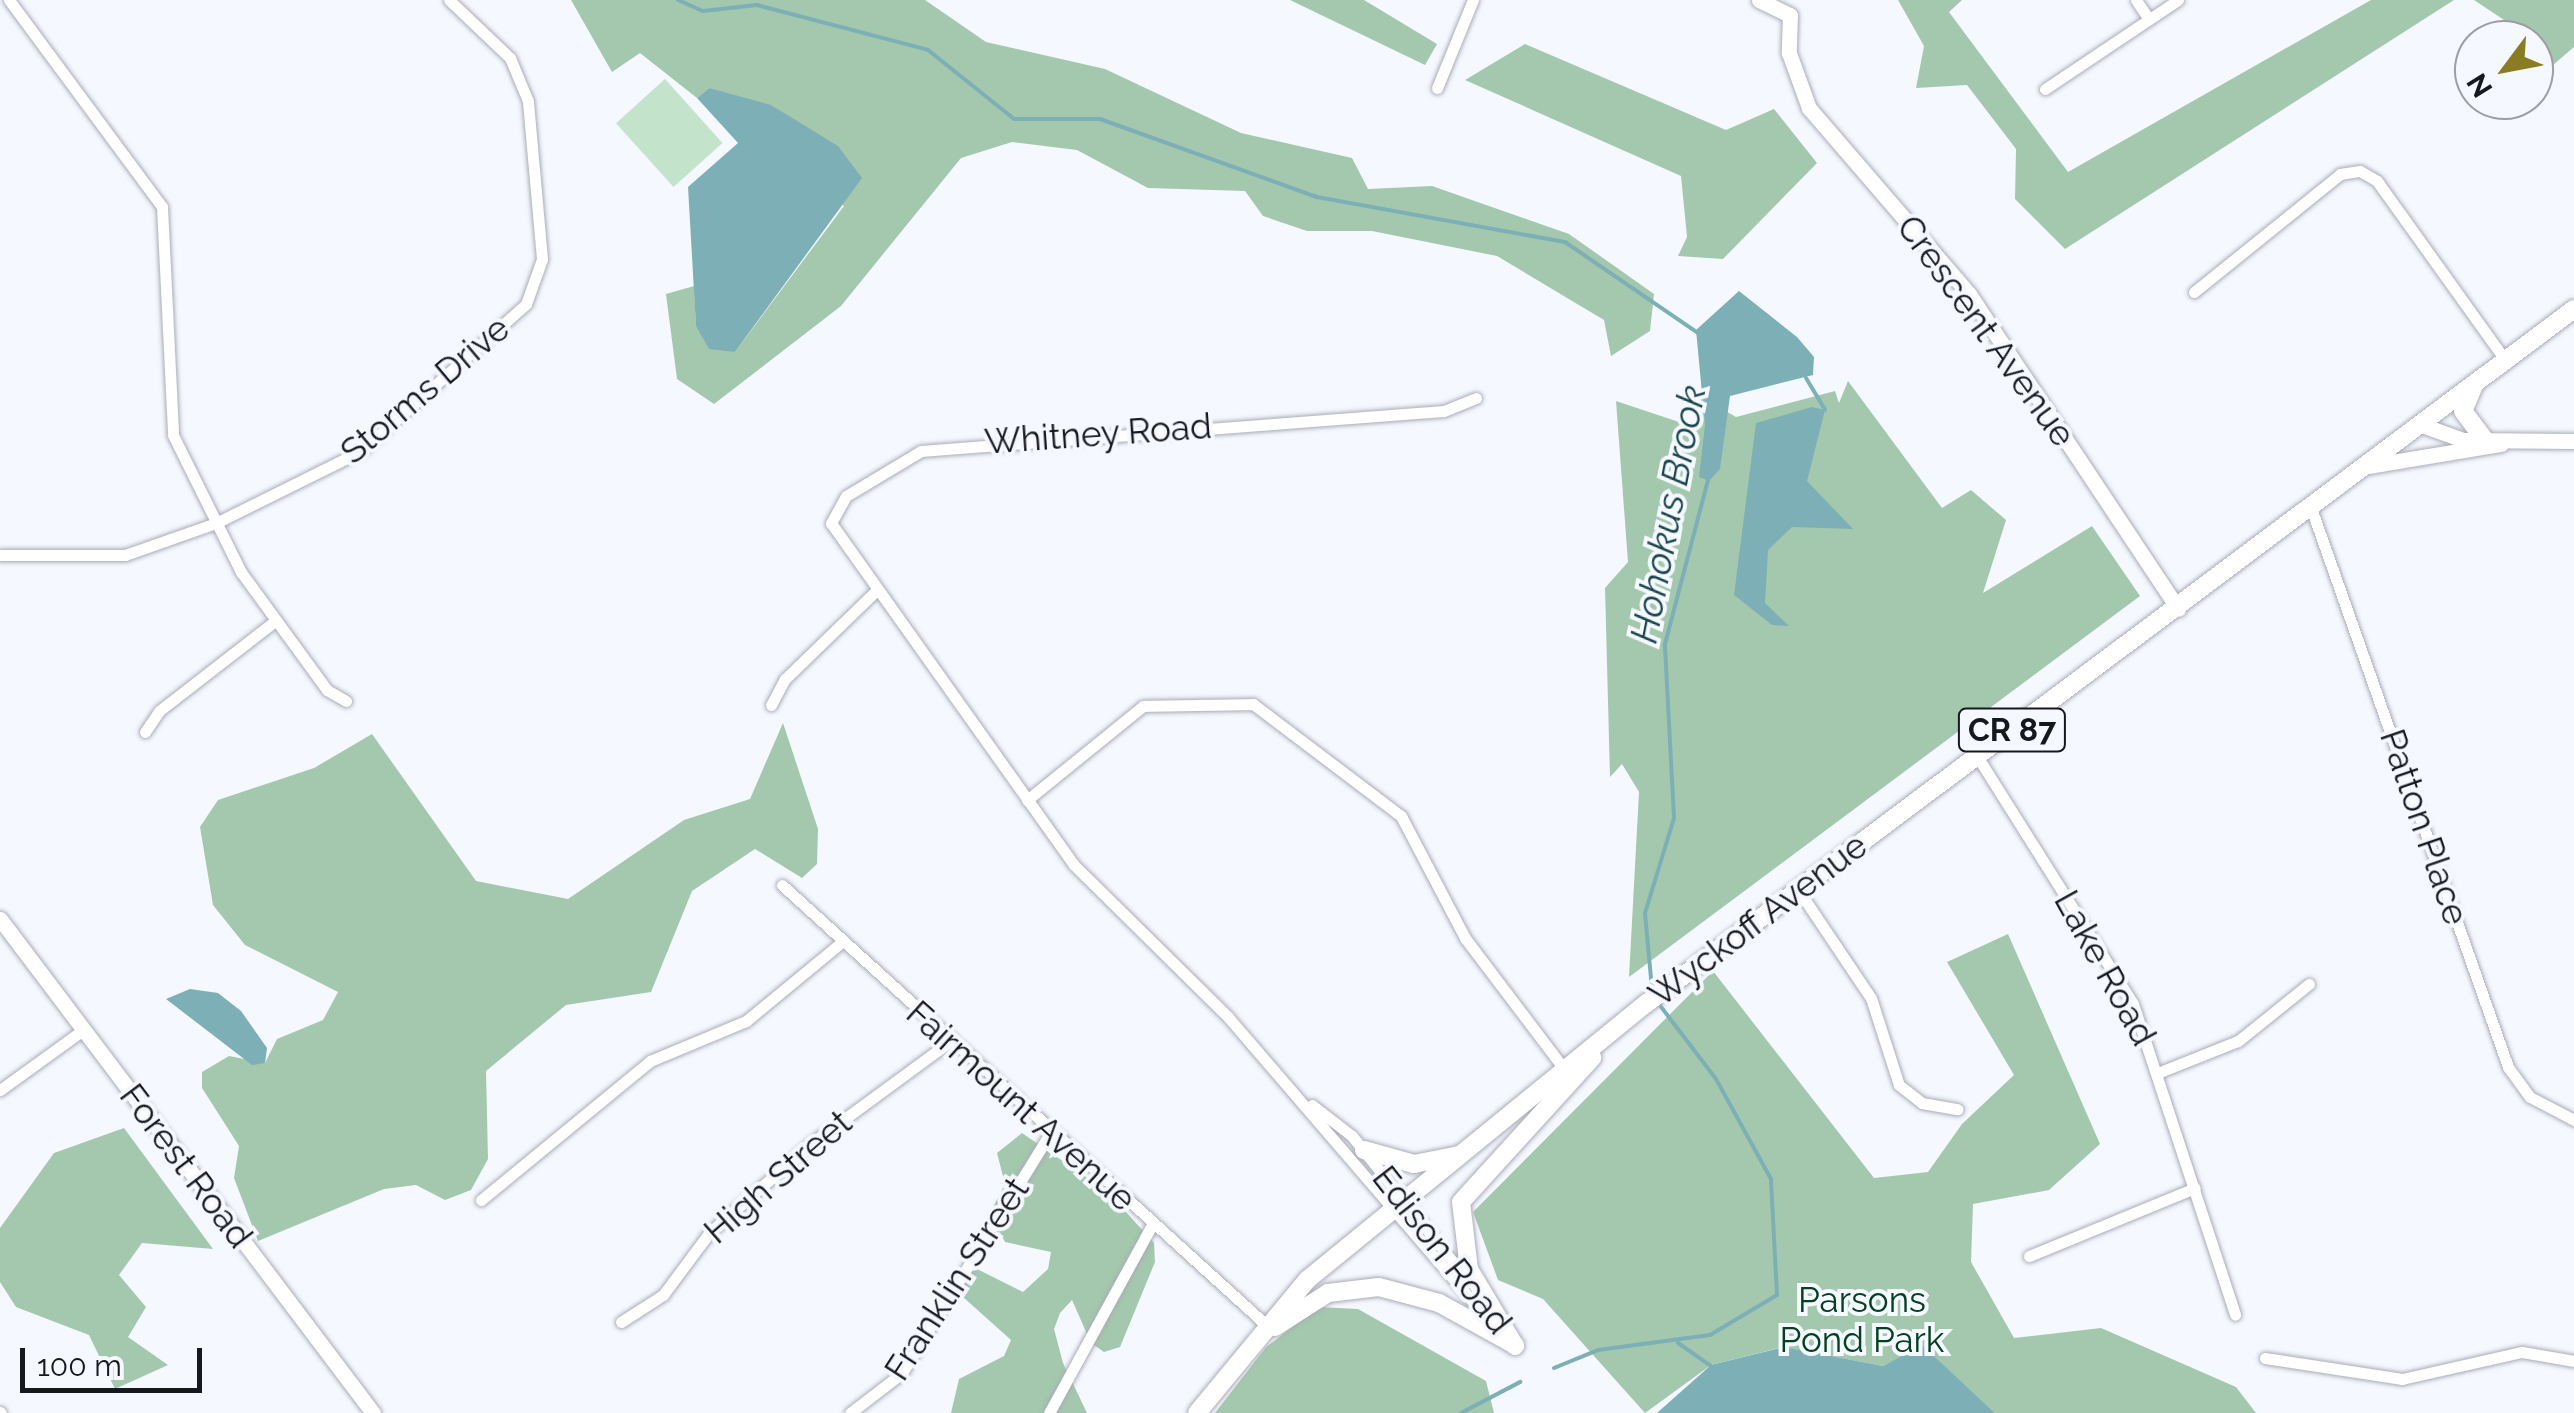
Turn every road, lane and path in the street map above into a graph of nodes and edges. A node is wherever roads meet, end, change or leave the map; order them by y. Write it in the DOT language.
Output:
graph roads {
  1 [pos="8,0"];
  2 [pos="450,0"];
  3 [pos="1473,0"];
  4 [pos="1758,0"];
  5 [pos="2136,0"];
  6 [pos="2178,0"];
  7 [pos="1792,7"];
  8 [pos="2149,19"];
  9 [pos="1438,88"];
  10 [pos="2045,89"];
  11 [pos="2194,292"];
  12 [pos="2574,309"];
  13 [pos="2505,360"];
  14 [pos="2476,381"];
  15 [pos="1476,398"];
  16 [pos="2419,424"];
  17 [pos="2493,442"];
  18 [pos="2574,442"];
  19 [pos="2358,469"];
  20 [pos="2310,506"];
  21 [pos="216,523"];
  22 [pos="0,556"];
  23 [pos="878,590"];
  24 [pos="2178,608"];
  25 [pos="275,621"];
  26 [pos="346,701"];
  27 [pos="771,705"];
  28 [pos="146,732"];
  29 [pos="1977,756"];
  30 [pos="1028,800"];
  31 [pos="782,885"];
  32 [pos="1799,891"];
  33 [pos="0,919"];
  34 [pos="842,942"];
  35 [pos="2309,984"];
  36 [pos="82,1030"];
  37 [pos="1608,1036"];
  38 [pos="948,1044"];
  39 [pos="1565,1070"];
  40 [pos="2160,1072"];
  41 [pos="0,1090"];
  42 [pos="1293,1090"];
  43 [pos="1957,1109"];
  44 [pos="2574,1120"];
  45 [pos="1051,1132"];
  46 [pos="1364,1150"];
  47 [pos="1466,1153"];
  48 [pos="2195,1188"];
  49 [pos="481,1200"];
  50 [pos="1400,1208"];
  51 [pos="1152,1224"];
  52 [pos="2030,1256"];
  53 [pos="2235,1315"];
  54 [pos="621,1322"];
  55 [pos="1264,1323"];
  56 [pos="1516,1346"];
  57 [pos="1238,1354"];
  58 [pos="2265,1358"];
  59 [pos="2574,1360"];
  60 [pos="856,1412"];
  61 [pos="373,1413"];
  62 [pos="1049,1413"];
  63 [pos="1197,1413"];
  1 -- 21 [label="street"];
  2 -- 21 [label="street, Storms Drive"];
  3 -- 9 [label="street"];
  4 -- 7 [label="main road"];
  5 -- 8 [label="street"];
  6 -- 8 [label="street"];
  7 -- 24 [label="main road, Crescent Avenue"];
  8 -- 10 [label="street"];
  11 -- 13 [label="street"];
  12 -- 13 [label="main road"];
  13 -- 14 [label="main road"];
  14 -- 16 [label="main road"];
  14 -- 17 [label="main road"];
  15 -- 23 [label="street, Whitney Road"];
  16 -- 17 [label="main road, Wyckoff Avenue / CR 87"];
  16 -- 19 [label="main road, Wyckoff Avenue / CR 87"];
  17 -- 18 [label="main road, Wyckoff Avenue / CR 87"];
  17 -- 19 [label="main road, Wyckoff Avenue / CR 87"];
  19 -- 20 [label="main road, Wyckoff Avenue / CR 87"];
  20 -- 24 [label="main road, Wyckoff Avenue / CR 87"];
  20 -- 44 [label="street, Patton Place"];
  21 -- 22 [label="street, Storms Drive"];
  21 -- 25 [label="street"];
  23 -- 27 [label="street"];
  23 -- 30 [label="street, Edison Road"];
  24 -- 29 [label="main road, Wyckoff Avenue / CR 87"];
  25 -- 26 [label="street"];
  25 -- 28 [label="street"];
  29 -- 32 [label="main road, Wyckoff Avenue / CR 87"];
  29 -- 40 [label="street, Lake Road"];
  30 -- 39 [label="street"];
  30 -- 42 [label="street, Edison Road"];
  31 -- 34 [label="street, Fairmount Avenue"];
  32 -- 37 [label="main road, Wyckoff Avenue / CR 87"];
  32 -- 43 [label="street"];
  33 -- 36 [label="main road, Forest Road"];
  34 -- 38 [label="street, Fairmount Avenue"];
  34 -- 49 [label="street"];
  35 -- 40 [label="street"];
  36 -- 41 [label="street"];
  36 -- 61 [label="main road, Forest Road"];
  37 -- 39 [label="main road, Wyckoff Avenue / CR 87"];
  37 -- 56 [label="main road"];
  38 -- 45 [label="street, Fairmount Avenue"];
  38 -- 54 [label="street, High Street"];
  39 -- 47 [label="main road, Wyckoff Avenue / CR 87"];
  40 -- 48 [label="street, Lake Road"];
  42 -- 46 [label="street, Edison Road"];
  42 -- 50 [label="street, Edison Road"];
  45 -- 51 [label="street, Fairmount Avenue"];
  45 -- 60 [label="street, Franklin Street"];
  46 -- 47 [label="main road"];
  46 -- 50 [label="street, Edison Road"];
  47 -- 50 [label="main road, Wyckoff Avenue / CR 87"];
  48 -- 52 [label="street"];
  48 -- 53 [label="street, Lake Road"];
  50 -- 55 [label="main road, Wyckoff Avenue / CR 87"];
  50 -- 56 [label="street, Edison Road"];
  51 -- 55 [label="street, Fairmount Avenue"];
  51 -- 62 [label="street"];
  55 -- 57 [label="main road, Wyckoff Avenue / CR 87"];
  56 -- 57 [label="main road"];
  57 -- 63 [label="main road, Wyckoff Avenue / CR 87"];
  58 -- 59 [label="street"];
}
